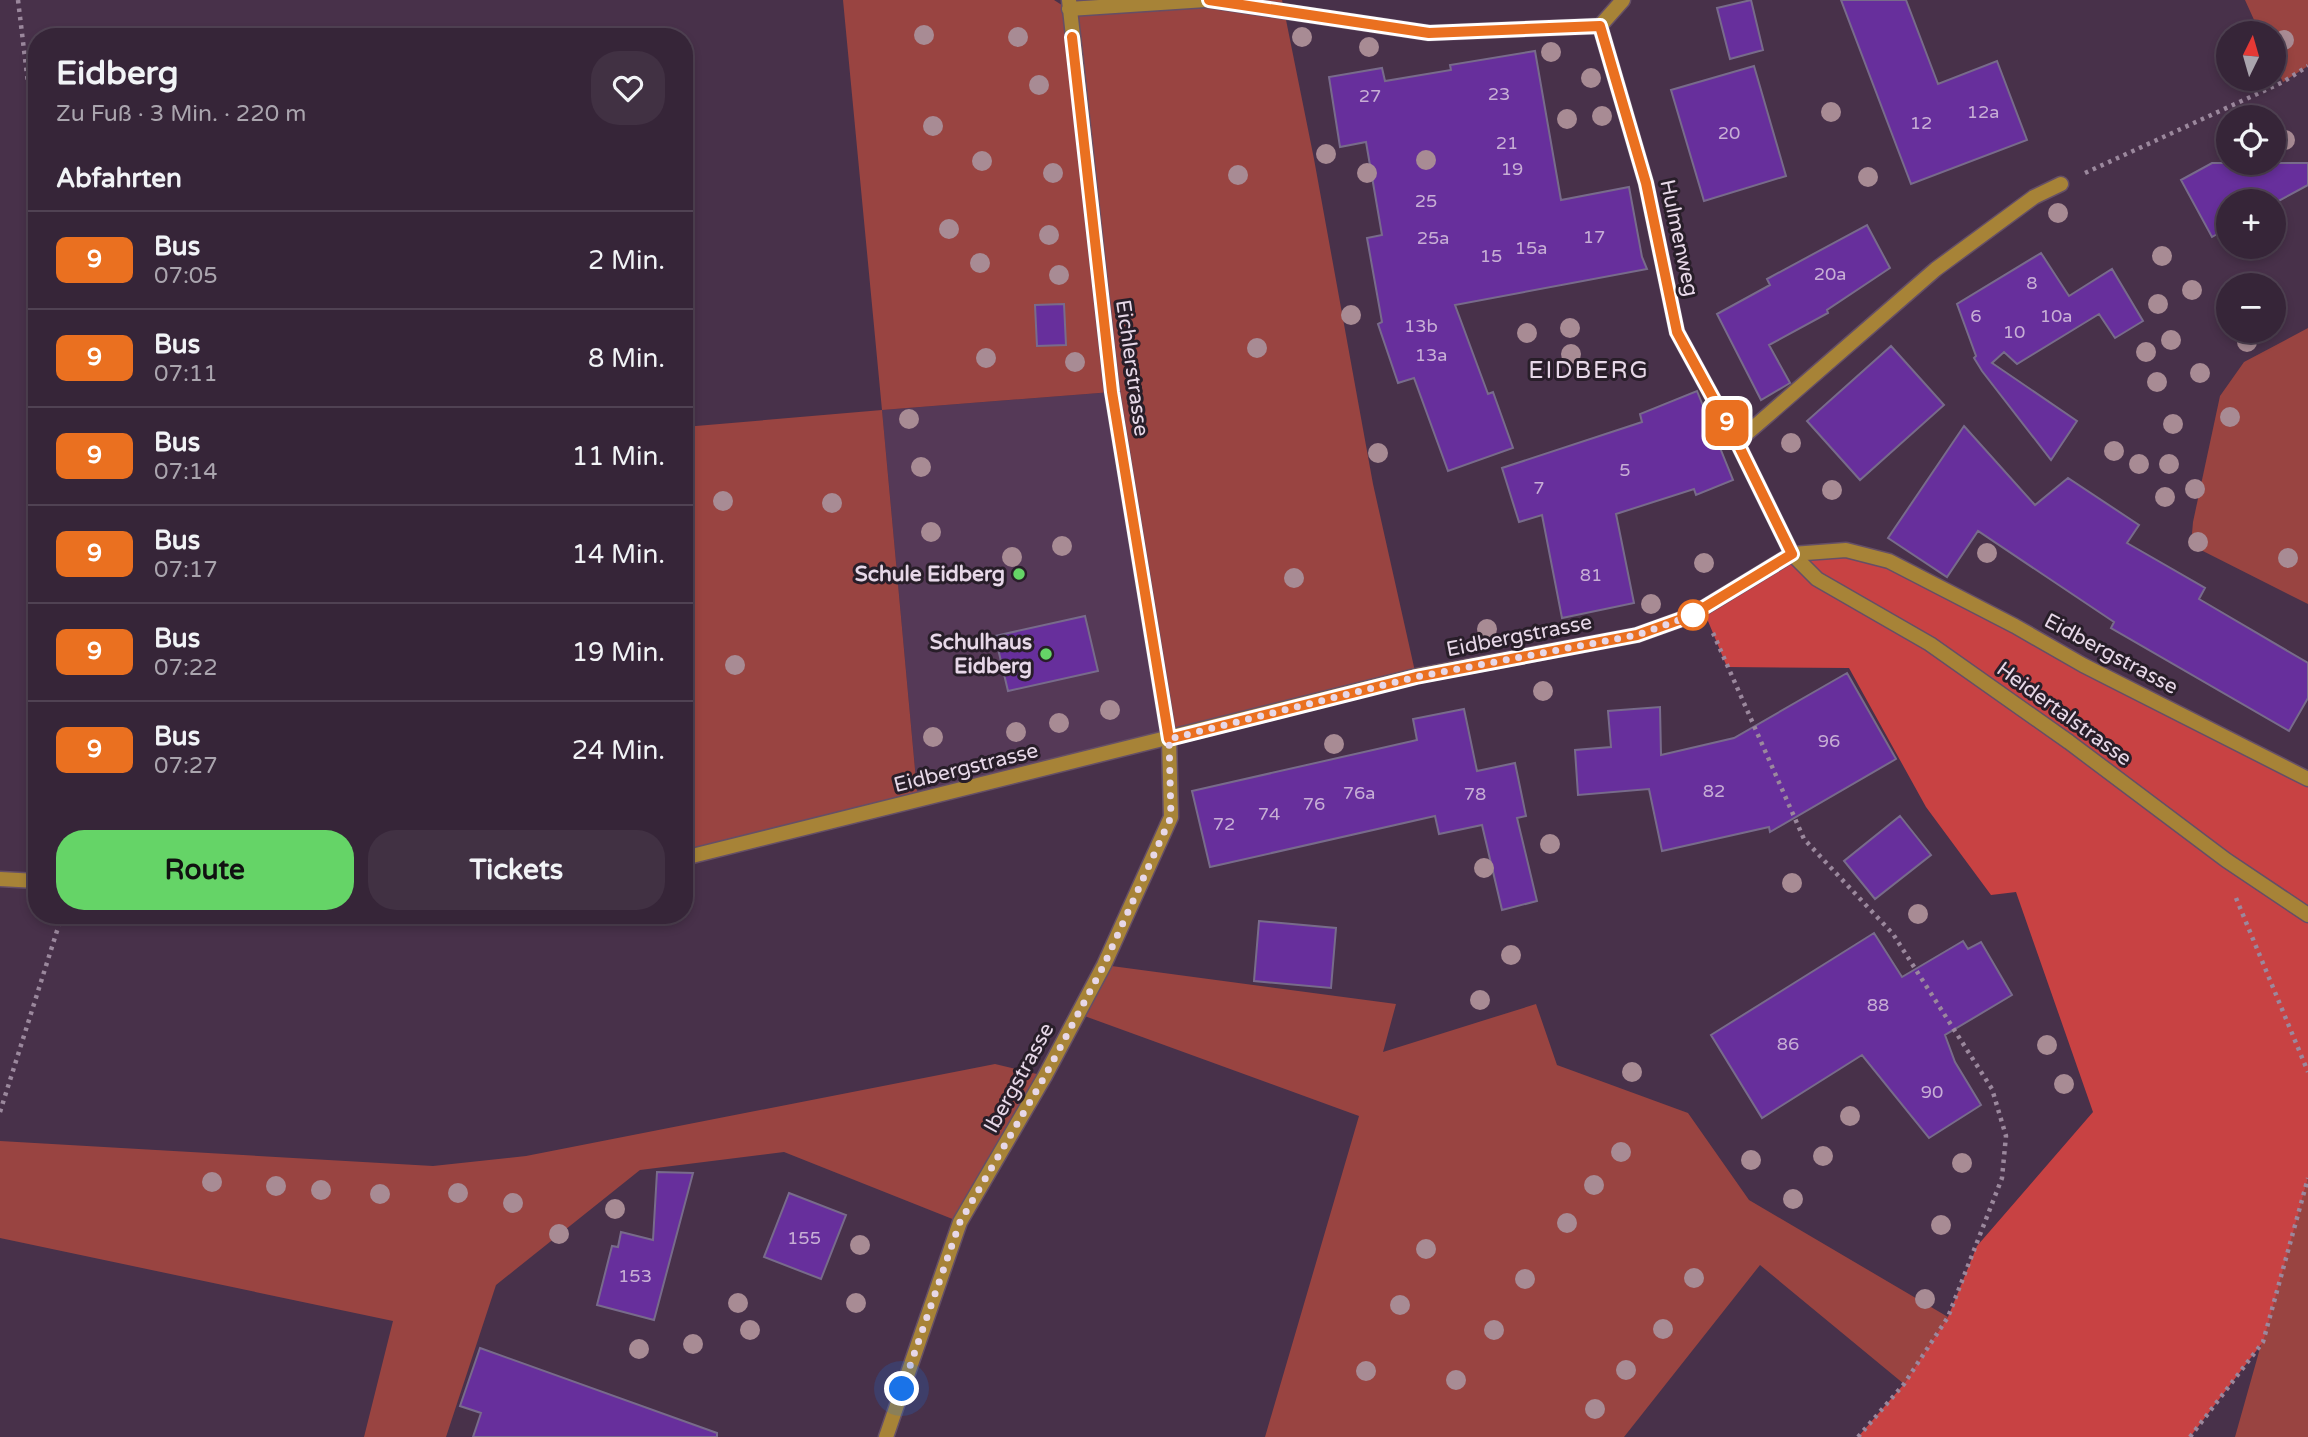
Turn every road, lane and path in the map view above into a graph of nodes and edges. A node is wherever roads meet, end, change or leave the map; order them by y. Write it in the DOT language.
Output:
graph roads {
  1 [pos="18,0"];
  2 [pos="1207,0"];
  3 [pos="1623,0"];
  4 [pos="1069,5"];
  5 [pos="1600,26"];
  6 [pos="2308,66"];
  7 [pos="28,83"];
  8 [pos="2061,184"];
  9 [pos="1737,442"];
  10 [pos="1792,554"];
  11 [pos="1703,609"];
  12 [pos="1169,739"];
  13 [pos="2308,779"];
  14 [pos="693,856"];
  15 [pos="2226,860"];
  16 [pos="0,879"];
  17 [pos="28,881"];
  18 [pos="2308,915"];
  19 [pos="59,924"];
  20 [pos="2308,1072"];
  21 [pos="0,1112"];
  22 [pos="2308,1178"];
  23 [pos="886,1437"];
  24 [pos="1858,1437"];
  25 [pos="2190,1437"];
  1 -- 7 [label="path"];
  2 -- 4 [label="street"];
  2 -- 5 [label="street"];
  3 -- 5 [label="street"];
  4 -- 12 [label="street, Eichlerstrasse"];
  5 -- 9 [label="street, Hulmenweg"];
  6 -- 8 [label="path"];
  8 -- 9 [label="street"];
  9 -- 10 [label="street, Hulmenweg"];
  10 -- 11 [label="street, Eidbergstrasse"];
  10 -- 13 [label="street, Eidbergstrasse"];
  10 -- 15 [label="street, Heidertalstrasse"];
  11 -- 12 [label="street, Eidbergstrasse"];
  11 -- 24 [label="path"];
  12 -- 14 [label="street, Eidbergstrasse"];
  12 -- 23 [label="street, Ibergstrasse"];
  15 -- 18 [label="street, Heidertalstrasse"];
  15 -- 20 [label="path"];
  16 -- 17 [label="street"];
  19 -- 21 [label="path"];
  22 -- 25 [label="path"];
}
